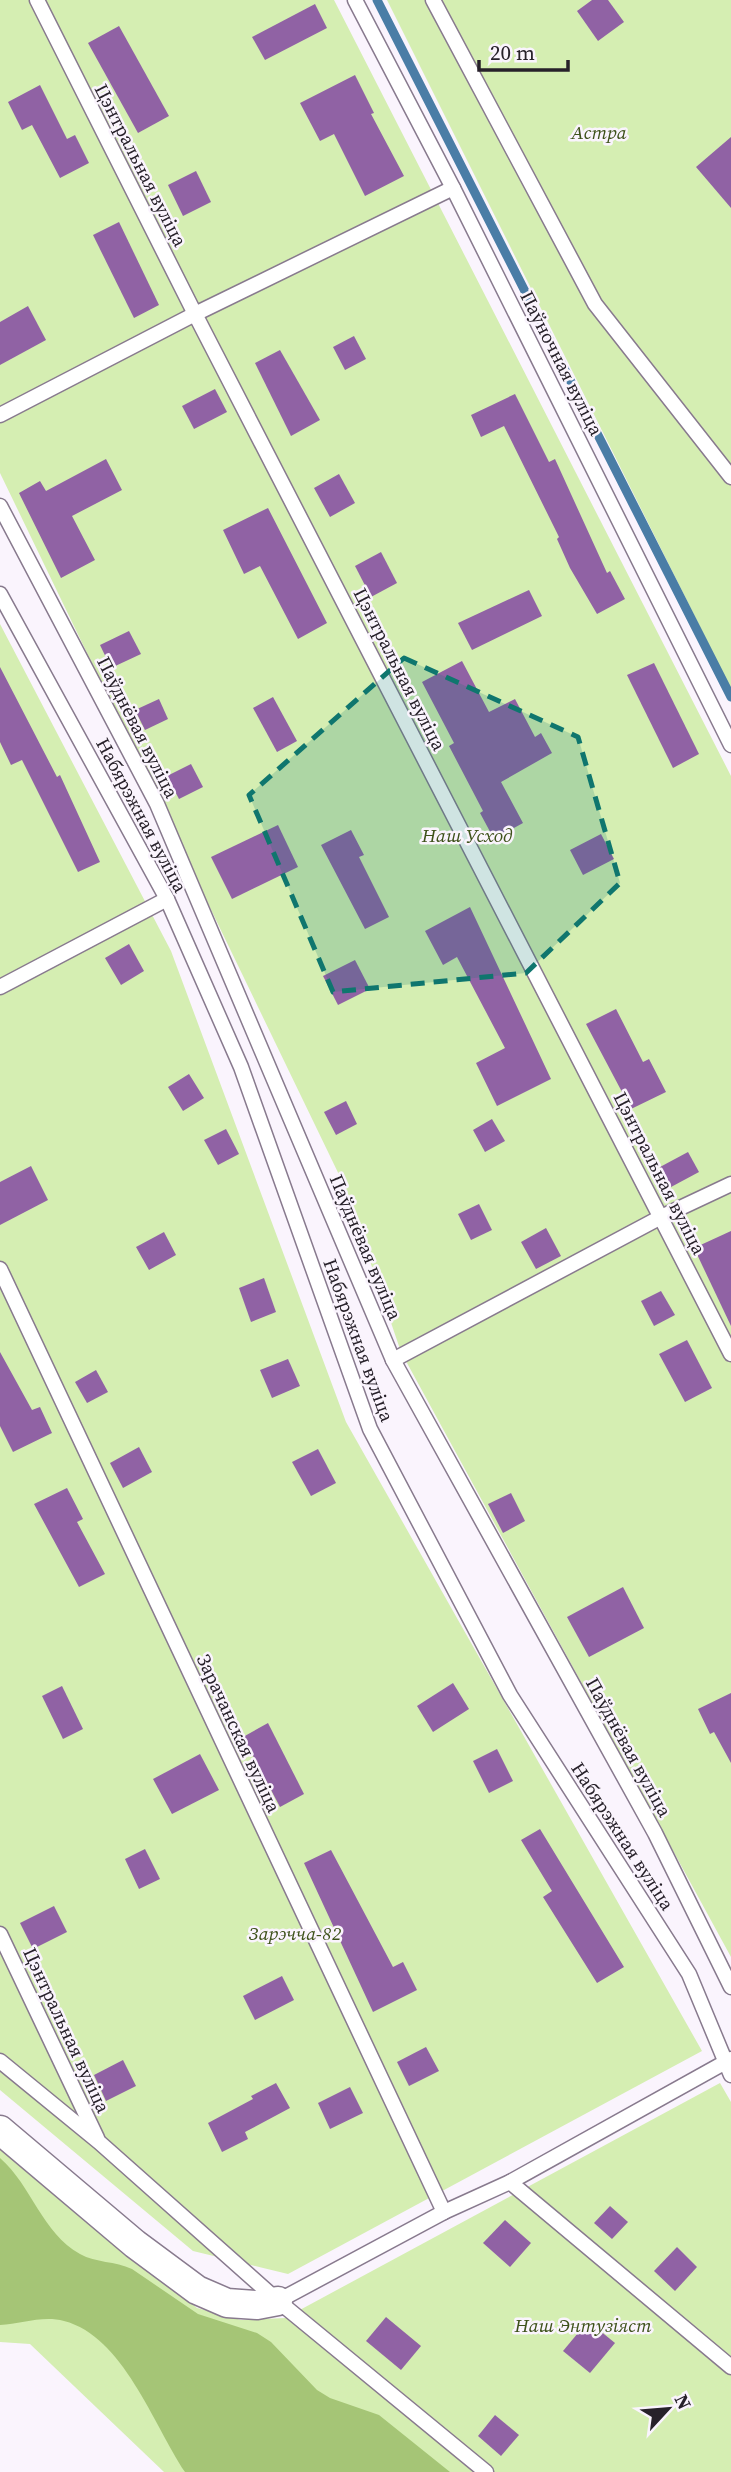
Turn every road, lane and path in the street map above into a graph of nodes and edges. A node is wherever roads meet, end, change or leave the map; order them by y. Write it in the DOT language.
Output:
graph roads {
  1 [pos="37,0"];
  2 [pos="355,0"];
  3 [pos="433,0"];
  4 [pos="453,188"];
  5 [pos="195,314"];
  6 [pos="0,415"];
  7 [pos="731,477"];
  8 [pos="0,506"];
  9 [pos="0,594"];
  10 [pos="731,745"];
  11 [pos="167,899"];
  12 [pos="0,987"];
  13 [pos="731,1184"];
  14 [pos="661,1217"];
  15 [pos="0,1269"];
  16 [pos="731,1354"];
  17 [pos="393,1360"];
  18 [pos="0,1934"];
  19 [pos="731,1987"];
  20 [pos="0,2061"];
  21 [pos="729,2065"];
  22 [pos="0,2130"];
  23 [pos="99,2142"];
  24 [pos="510,2182"];
  25 [pos="444,2212"];
  26 [pos="278,2301"];
  27 [pos="731,2367"];
  28 [pos="486,2472"];
  1 -- 5 [label="lane, Цэнтральная вуліца"];
  2 -- 4 [label="lane, Паўночная вуліца"];
  3 -- 7 [label="lane"];
  4 -- 5 [label="lane"];
  4 -- 10 [label="lane, Паўночная вуліца"];
  5 -- 6 [label="lane"];
  5 -- 14 [label="lane, Цэнтральная вуліца"];
  8 -- 17 [label="lane, Паўднёвая вуліца"];
  9 -- 11 [label="lane, Набярэжная вуліца"];
  11 -- 12 [label="lane"];
  11 -- 21 [label="lane, Набярэжная вуліца"];
  13 -- 14 [label="lane"];
  14 -- 16 [label="lane, Цэнтральная вуліца"];
  14 -- 17 [label="lane"];
  15 -- 25 [label="lane, Зарачанская вуліца"];
  17 -- 19 [label="lane, Паўднёвая вуліца"];
  18 -- 23 [label="lane, Цэнтральная вуліца"];
  20 -- 23 [label="lane"];
  21 -- 24 [label="lane"];
  22 -- 26 [label="street"];
  23 -- 26 [label="lane"];
  24 -- 25 [label="lane"];
  24 -- 27 [label="lane"];
  25 -- 26 [label="lane"];
  26 -- 28 [label="lane"];
}
